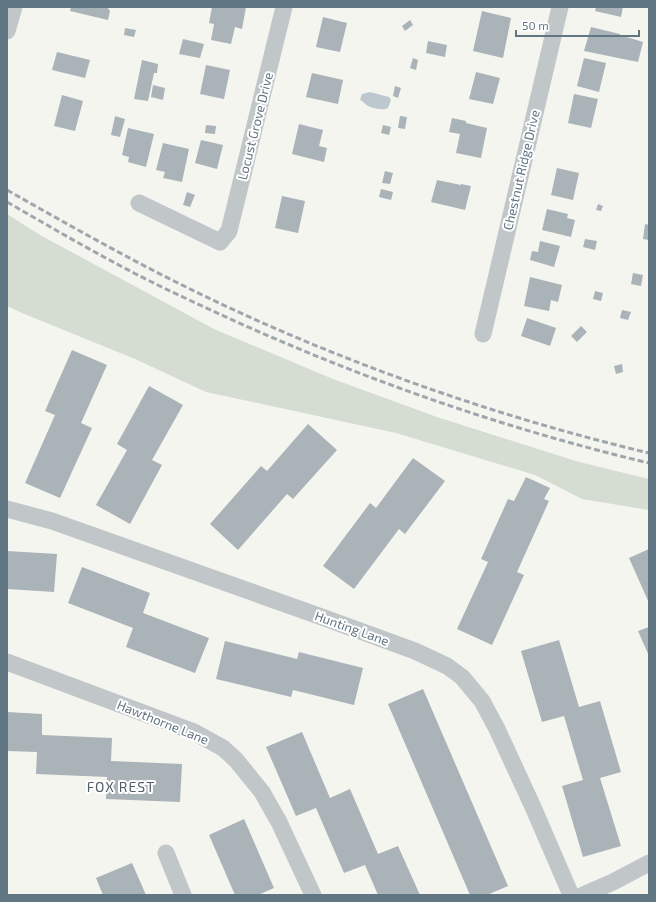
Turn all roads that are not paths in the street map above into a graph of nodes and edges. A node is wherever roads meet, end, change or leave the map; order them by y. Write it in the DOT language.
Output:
graph roads {
  1 [pos="14,7"];
  2 [pos="284,7"];
  3 [pos="560,7"];
  4 [pos="7,31"];
  5 [pos="139,203"];
  6 [pos="483,334"];
  7 [pos="7,509"];
  8 [pos="7,662"];
  9 [pos="166,853"];
  10 [pos="649,863"];
  11 [pos="184,895"];
  12 [pos="313,895"];
  13 [pos="571,895"];
  14 [pos="583,895"];
  1 -- 4 [label="street"];
  2 -- 5 [label="street, Locust Grove Drive"];
  3 -- 6 [label="street, Chestnut Ridge Drive"];
  7 -- 13 [label="street, Hunting Lane"];
  8 -- 12 [label="street, Hawthorne Lane"];
  9 -- 11 [label="street"];
  10 -- 14 [label="street"];
}
